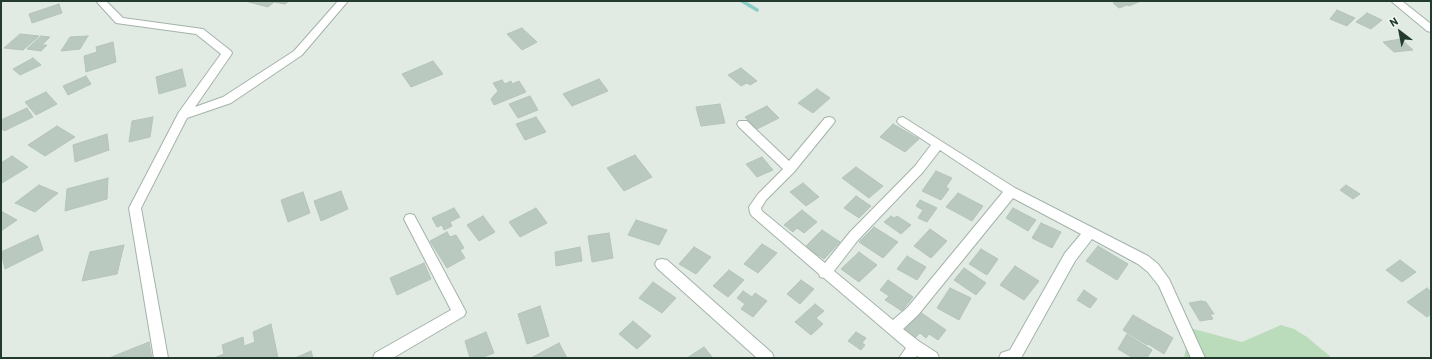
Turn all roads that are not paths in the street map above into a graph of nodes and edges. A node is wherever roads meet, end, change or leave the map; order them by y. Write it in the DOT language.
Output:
graph roads {
  1 [pos="101,1"];
  2 [pos="344,1"];
  3 [pos="1396,1"];
  4 [pos="1431,28"];
  5 [pos="183,115"];
  6 [pos="829,121"];
  7 [pos="903,121"];
  8 [pos="743,124"];
  9 [pos="938,144"];
  10 [pos="790,169"];
  11 [pos="1011,191"];
  12 [pos="410,219"];
  13 [pos="1090,232"];
  14 [pos="662,264"];
  15 [pos="825,273"];
  16 [pos="893,329"];
  17 [pos="911,353"];
  18 [pos="161,358"];
  19 [pos="380,358"];
  20 [pos="767,358"];
  21 [pos="932,358"];
  22 [pos="1006,358"];
  23 [pos="1198,358"];
  1 -- 5 [label="street"];
  2 -- 5 [label="street"];
  3 -- 4 [label="street"];
  5 -- 18 [label="street"];
  6 -- 10 [label="street"];
  7 -- 9 [label="street"];
  8 -- 10 [label="street"];
  9 -- 11 [label="street"];
  9 -- 15 [label="street"];
  10 -- 15 [label="street"];
  11 -- 13 [label="street"];
  11 -- 16 [label="street"];
  12 -- 19 [label="street"];
  13 -- 22 [label="street"];
  13 -- 23 [label="street"];
  14 -- 20 [label="street"];
  15 -- 16 [label="street"];
  16 -- 17 [label="street"];
  17 -- 21 [label="street"];
}
